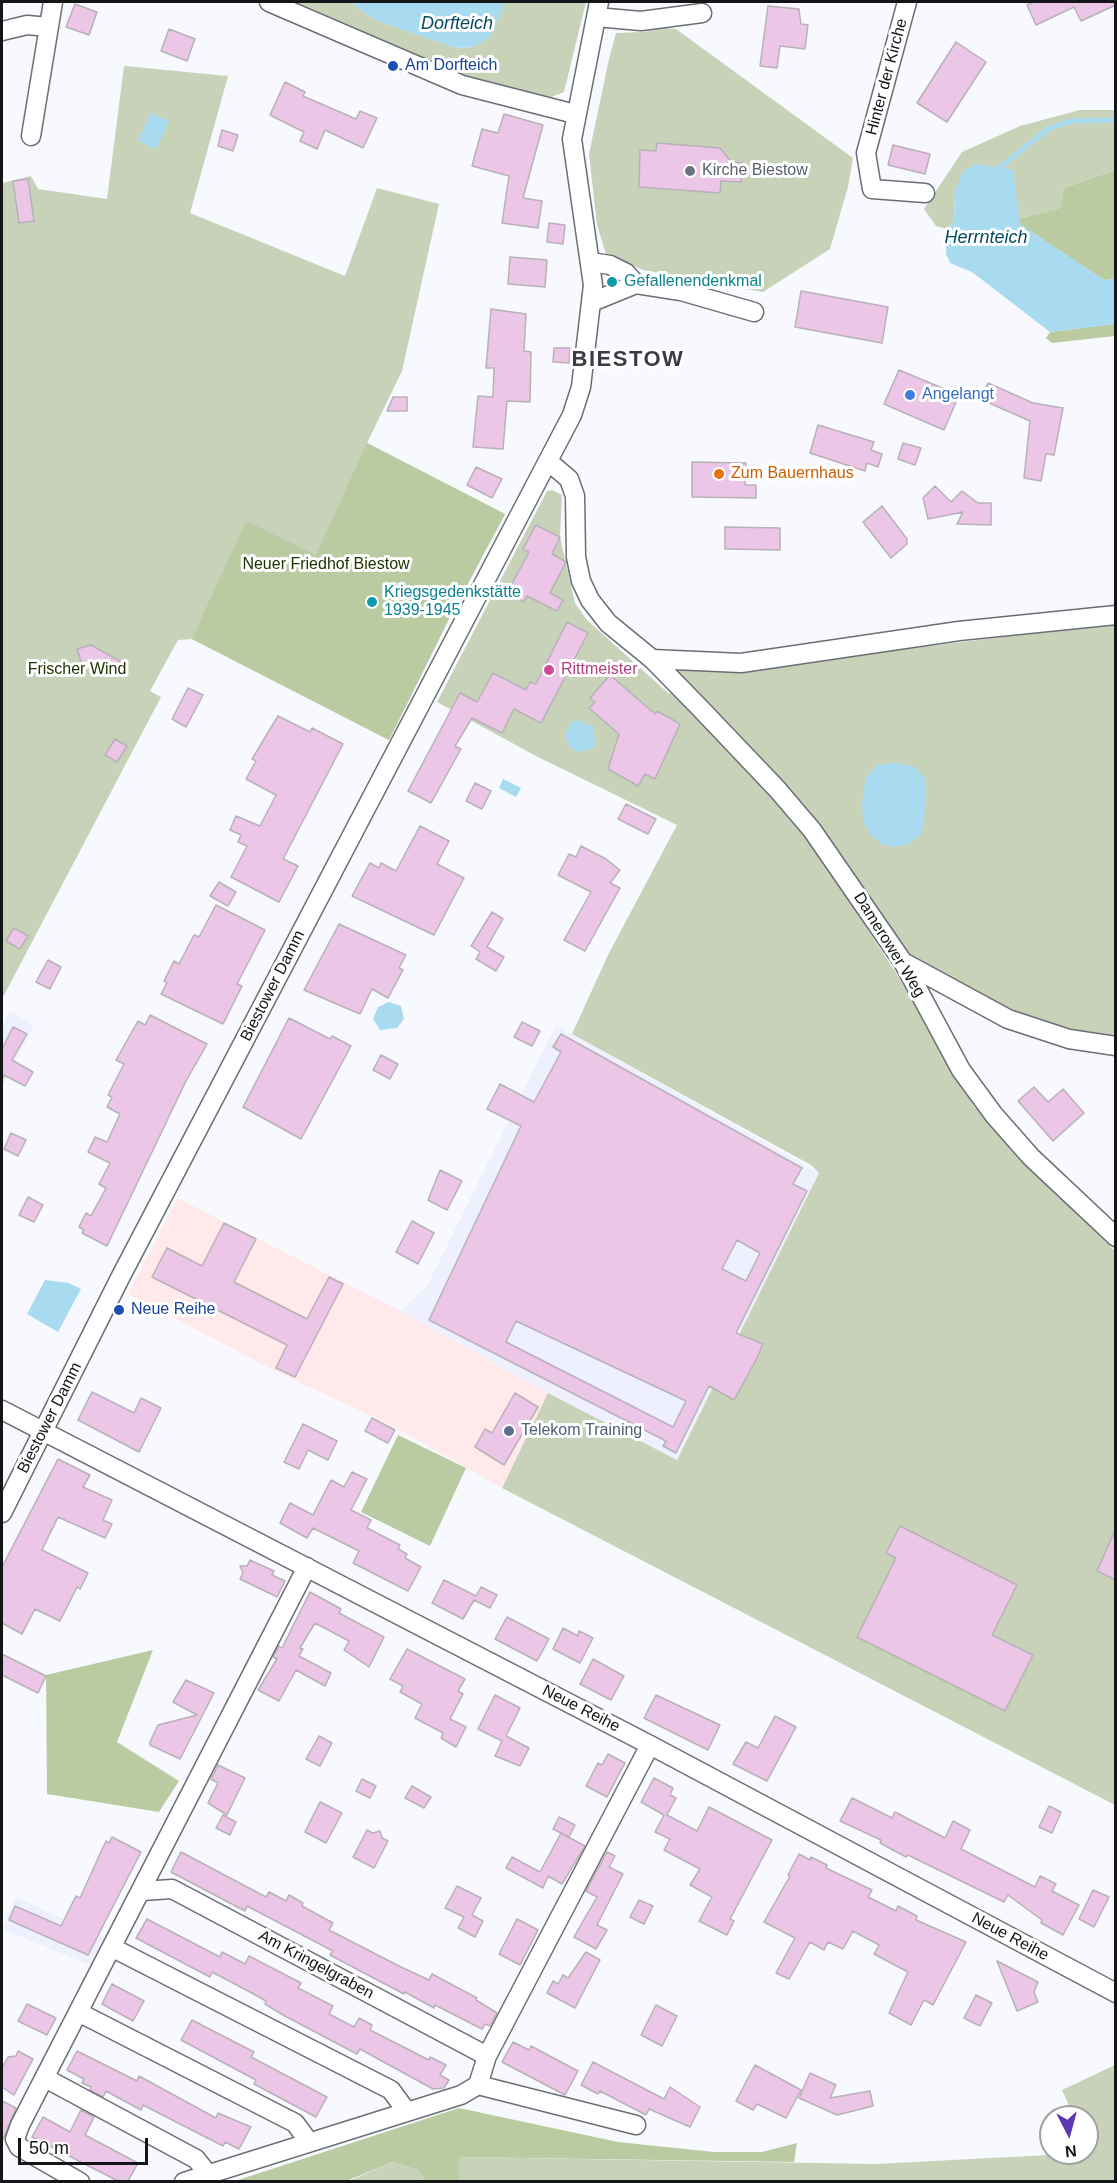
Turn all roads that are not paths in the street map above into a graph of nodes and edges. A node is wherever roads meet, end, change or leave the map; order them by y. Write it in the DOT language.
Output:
graph roads {
  1 [pos="53,2"];
  2 [pos="270,2"];
  3 [pos="907,2"];
  4 [pos="598,9"];
  5 [pos="702,13"];
  6 [pos="49,27"];
  7 [pos="2,31"];
  8 [pos="575,114"];
  9 [pos="31,136"];
  10 [pos="925,193"];
  11 [pos="591,262"];
  12 [pos="636,284"];
  13 [pos="592,302"];
  14 [pos="754,312"];
  15 [pos="549,462"];
  16 [pos="1116,615"];
  17 [pos="652,659"];
  18 [pos="903,962"];
  19 [pos="1116,1046"];
  20 [pos="1116,1237"];
  21 [pos="2,1410"];
  22 [pos="44,1430"];
  23 [pos="2,1513"];
  24 [pos="307,1567"];
  25 [pos="650,1745"];
  26 [pos="142,1891"];
  27 [pos="113,1948"];
  28 [pos="1116,1993"];
  29 [pos="80,2013"];
  30 [pos="487,2056"];
  31 [pos="45,2078"];
  32 [pos="477,2085"];
  33 [pos="407,2112"];
  34 [pos="636,2125"];
  35 [pos="309,2142"];
  36 [pos="208,2174"];
  37 [pos="80,2181"];
  38 [pos="184,2181"];
  1 -- 6 [label="street"];
  2 -- 8 [label="street"];
  3 -- 10 [label="street, Hinter der Kirche"];
  4 -- 5 [label="street"];
  4 -- 8 [label="street"];
  6 -- 7 [label="street"];
  6 -- 9 [label="street"];
  8 -- 11 [label="street"];
  11 -- 12 [label="street"];
  11 -- 13 [label="street"];
  12 -- 13 [label="street"];
  12 -- 14 [label="street"];
  13 -- 15 [label="street"];
  15 -- 17 [label="street, Damerower Weg"];
  15 -- 22 [label="street, Biestower Damm"];
  16 -- 17 [label="street"];
  17 -- 18 [label="street, Damerower Weg"];
  18 -- 19 [label="street"];
  18 -- 20 [label="street, Damerower Weg"];
  21 -- 22 [label="street, Neue Reihe"];
  22 -- 23 [label="street, Biestower Damm"];
  22 -- 24 [label="street, Neue Reihe"];
  24 -- 25 [label="street, Neue Reihe"];
  24 -- 26 [label="street"];
  25 -- 28 [label="street, Neue Reihe"];
  25 -- 30 [label="street"];
  26 -- 27 [label="street"];
  26 -- 30 [label="street, Am Kringelgraben"];
  27 -- 29 [label="street"];
  27 -- 33 [label="street"];
  29 -- 31 [label="street"];
  29 -- 35 [label="street"];
  30 -- 32 [label="street"];
  31 -- 36 [label="street"];
  31 -- 37 [label="street"];
  32 -- 33 [label="street"];
  32 -- 34 [label="street"];
  33 -- 35 [label="street"];
  35 -- 36 [label="street"];
  36 -- 38 [label="street"];
}
